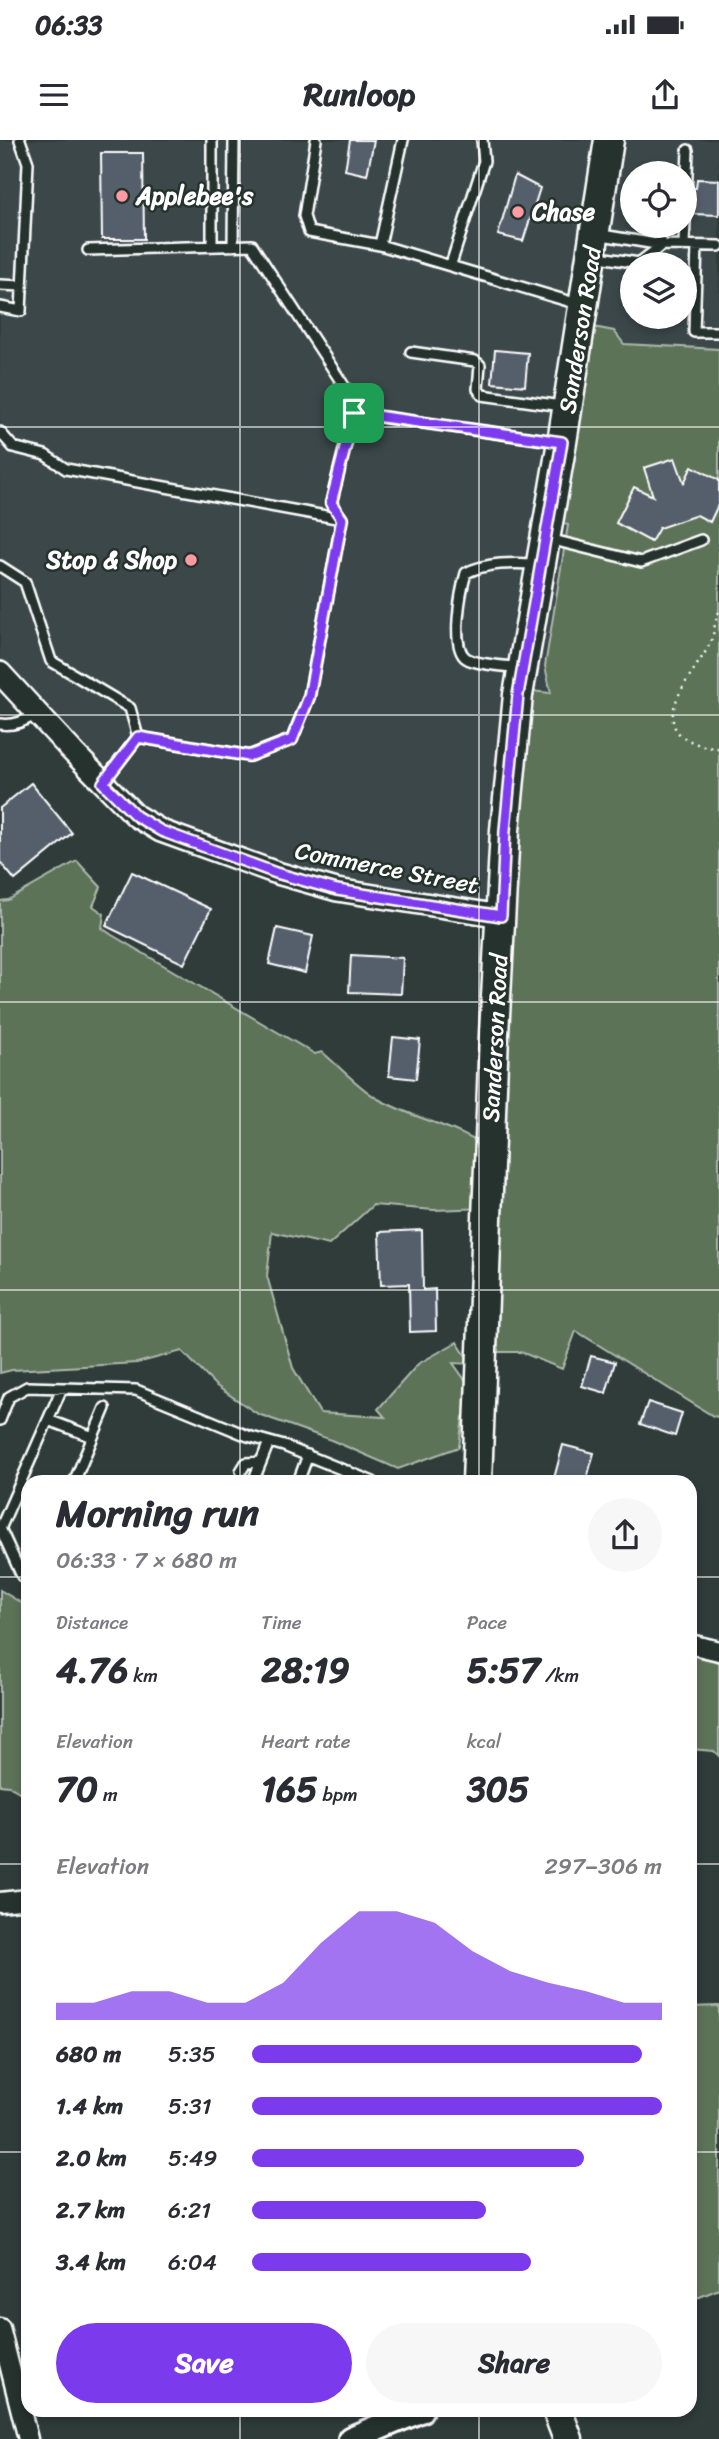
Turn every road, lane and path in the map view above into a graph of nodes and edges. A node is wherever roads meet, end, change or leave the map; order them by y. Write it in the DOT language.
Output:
graph roads {
  1 [pos="20,140"];
  2 [pos="212,140"];
  3 [pos="234,140"];
  4 [pos="316,140"];
  5 [pos="403,140"];
  6 [pos="482,140"];
  7 [pos="588,140"];
  8 [pos="610,140"];
  9 [pos="688,149"];
  10 [pos="603,180"];
  11 [pos="660,238"];
  12 [pos="380,245"];
  13 [pos="593,245"];
  14 [pos="662,245"];
  15 [pos="684,245"];
  16 [pos="212,246"];
  17 [pos="233,246"];
  18 [pos="696,246"];
  19 [pos="719,246"];
  20 [pos="88,250"];
  21 [pos="451,264"];
  22 [pos="0,285"];
  23 [pos="22,286"];
  24 [pos="583,306"];
  25 [pos="0,307"];
  26 [pos="719,332"];
  27 [pos="411,352"];
  28 [pos="568,406"];
  29 [pos="354,413"];
  30 [pos="0,432"];
  31 [pos="562,442"];
  32 [pos="342,519"];
  33 [pos="701,540"];
  34 [pos="542,551"];
  35 [pos="0,566"];
  36 [pos="719,612"];
  37 [pos="522,668"];
  38 [pos="0,673"];
  39 [pos="37,714"];
  40 [pos="0,724"];
  41 [pos="138,737"];
  42 [pos="719,748"];
  43 [pos="103,783"];
  44 [pos="501,916"];
  45 [pos="62,1388"];
  46 [pos="105,1408"];
  47 [pos="0,1420"];
  48 [pos="48,1420"];
  49 [pos="93,1437"];
  50 [pos="269,1442"];
  51 [pos="308,1455"];
  52 [pos="261,1462"];
  53 [pos="241,1471"];
  54 [pos="348,1471"];
  55 [pos="24,1475"];
  56 [pos="78,1475"];
  57 [pos="256,1475"];
  58 [pos="301,1475"];
  59 [pos="347,1475"];
  60 [pos="357,1475"];
  61 [pos="477,1475"];
  62 [pos="21,1481"];
  63 [pos="0,1529"];
  64 [pos="21,1574"];
  65 [pos="697,1646"];
  66 [pos="719,1651"];
  67 [pos="21,1900"];
  68 [pos="0,1902"];
  69 [pos="0,2328"];
  70 [pos="21,2411"];
  71 [pos="22,2417"];
  72 [pos="403,2417"];
  73 [pos="560,2417"];
  74 [pos="28,2439"];
  75 [pos="351,2439"];
  76 [pos="568,2439"];
  1 -- 23 [label="lane"];
  2 -- 16 [label="lane"];
  3 -- 17 [label="lane"];
  4 -- 12 [label="lane"];
  5 -- 12 [label="lane"];
  6 -- 21 [label="lane"];
  7 -- 10 [label="main road"];
  8 -- 10 [label="main road, Sanderson Road"];
  9 -- 15 [label="lane"];
  10 -- 13 [label="main road, Sanderson Road"];
  11 -- 14 [label="lane"];
  12 -- 21 [label="lane"];
  13 -- 14 [label="lane"];
  13 -- 14 [label="lane"];
  13 -- 24 [label="main road, Sanderson Road"];
  14 -- 15 [label="lane"];
  15 -- 18 [label="lane"];
  16 -- 17 [label="lane"];
  16 -- 20 [label="lane"];
  17 -- 29 [label="lane"];
  18 -- 19 [label="lane"];
  18 -- 26 [label="lane"];
  21 -- 24 [label="lane"];
  22 -- 23 [label="lane"];
  23 -- 25 [label="lane"];
  24 -- 28 [label="main road, Sanderson Road"];
  27 -- 28 [label="lane"];
  28 -- 31 [label="main road, Sanderson Road"];
  29 -- 31 [label="lane"];
  29 -- 32 [label="lane"];
  30 -- 32 [label="lane"];
  31 -- 34 [label="main road, Sanderson Road"];
  32 -- 41 [label="lane"];
  33 -- 34 [label="lane"];
  34 -- 37 [label="main road, Sanderson Road"];
  34 -- 37 [label="lane"];
  35 -- 41 [label="lane"];
  36 -- 42 [label="path"];
  37 -- 44 [label="main road, Sanderson Road"];
  38 -- 39 [label="street, Commerce Street"];
  39 -- 40 [label="lane"];
  39 -- 43 [label="street, Commerce Street"];
  41 -- 43 [label="lane"];
  43 -- 44 [label="street, Commerce Street"];
  44 -- 61 [label="main road, Sanderson Road"];
  45 -- 47 [label="lane"];
  45 -- 48 [label="lane"];
  45 -- 50 [label="lane"];
  46 -- 49 [label="lane"];
  48 -- 49 [label="lane"];
  48 -- 55 [label="lane"];
  49 -- 56 [label="lane"];
  50 -- 51 [label="lane"];
  50 -- 52 [label="lane"];
  51 -- 54 [label="lane"];
  51 -- 58 [label="lane"];
  52 -- 53 [label="lane"];
  52 -- 57 [label="lane"];
  54 -- 59 [label="lane"];
  54 -- 60 [label="lane"];
  62 -- 63 [label="lane"];
  63 -- 64 [label="lane"];
  65 -- 66 [label="street"];
  67 -- 68 [label="street"];
  69 -- 70 [label="street"];
  71 -- 74 [label="street"];
  72 -- 75 [label="main road"];
  73 -- 76 [label="main road"];
}
